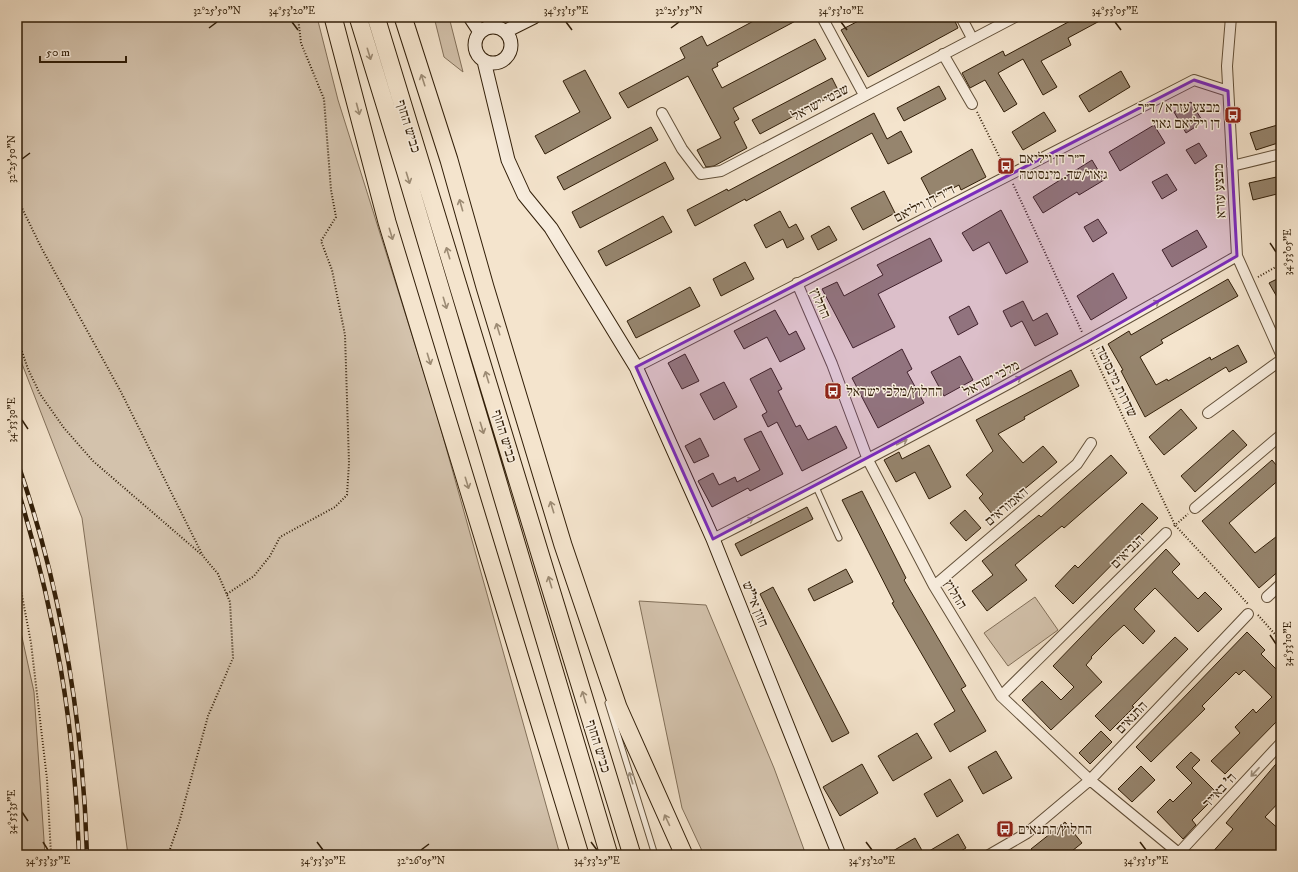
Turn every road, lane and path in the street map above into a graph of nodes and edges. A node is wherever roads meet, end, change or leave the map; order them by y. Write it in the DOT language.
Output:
graph roads {
  1 [pos="298,17"];
  2 [pos="333,17"];
  3 [pos="358,17"];
  4 [pos="376,17"];
  5 [pos="404,17"];
  6 [pos="470,17"];
  7 [pos="534,17"];
  8 [pos="822,17"];
  9 [pos="961,17"];
  10 [pos="1015,17"];
  11 [pos="1231,17"];
  12 [pos="506,31"];
  13 [pos="480,32"];
  14 [pos="972,38"];
  15 [pos="943,54"];
  16 [pos="484,61"];
  17 [pos="1228,91"];
  18 [pos="864,95"];
  19 [pos="972,104"];
  20 [pos="662,113"];
  21 [pos="1281,154"];
  22 [pos="1232,166"];
  23 [pos="1008,175"];
  24 [pos="17,198"];
  25 [pos="1237,256"];
  26 [pos="1281,264"];
  27 [pos="1248,282"];
  28 [pos="797,283"];
  29 [pos="17,337"];
  30 [pos="1087,342"];
  31 [pos="1281,354"];
  32 [pos="1281,360"];
  33 [pos="636,367"];
  34 [pos="1208,413"];
  35 [pos="1281,435"];
  36 [pos="1091,443"];
  37 [pos="868,460"];
  38 [pos="816,487"];
  39 [pos="1195,508"];
  40 [pos="1175,525"];
  41 [pos="1166,533"];
  42 [pos="839,538"];
  43 [pos="713,539"];
  44 [pos="563,545"];
  45 [pos="203,556"];
  46 [pos="17,569"];
  47 [pos="1281,584"];
  48 [pos="934,586"];
  49 [pos="226,594"];
  50 [pos="1267,597"];
  51 [pos="1248,614"];
  52 [pos="1281,641"];
  53 [pos="600,675"];
  54 [pos="1000,696"];
  55 [pos="606,698"];
  56 [pos="1281,743"];
  57 [pos="1090,780"];
  58 [pos="563,799"];
  59 [pos="1179,854"];
  60 [pos="51,855"];
  61 [pos="168,855"];
  62 [pos="575,855"];
  63 [pos="580,855"];
  64 [pos="609,855"];
  65 [pos="632,855"];
  66 [pos="655,855"];
  67 [pos="684,855"];
  68 [pos="839,855"];
  69 [pos="989,855"];
  1 -- 49 [label="path"];
  2 -- 58 [label="highway, one-way"];
  3 -- 64 [label="highway, כביש החוף, one-way"];
  65 -- 4 [label="highway, כביש החוף, one-way"];
  44 -- 5 [label="highway, one-way"];
  6 -- 13 [label="street"];
  7 -- 12 [label="street"];
  8 -- 18 [label="street"];
  9 -- 14 [label="street"];
  10 -- 14 [label="street, שבטי ישראל"];
  11 -- 17 [label="street, מבצע עזרא"];
  12 -- 13 [label="street"];
  12 -- 16 [label="street"];
  13 -- 16 [label="street"];
  14 -- 15 [label="street, שבטי ישראל"];
  15 -- 18 [label="street, שבטי ישראל"];
  15 -- 19 [label="street"];
  16 -- 33 [label="street, חזון אי\"ש"];
  17 -- 22 [label="street, מבצע עזרא"];
  17 -- 23 [label="street, ד״ר דן ויליאם"];
  18 -- 20 [label="street, שבטי ישראל"];
  19 -- 23 [label="path, שדרות מינסוטה"];
  21 -- 22 [label="street"];
  22 -- 25 [label="street, מבצע עזרא"];
  23 -- 28 [label="street, ד״ר דן ויליאם"];
  23 -- 30 [label="path, שדרות מינסוטה"];
  24 -- 45 [label="path"];
  25 -- 27 [label="street, מבצע עזרא"];
  30 -- 25 [label="street, מלכי ישראל, one-way"];
  26 -- 27 [label="path"];
  27 -- 31 [label="street, מבצע עזרא"];
  28 -- 33 [label="street, ד״ר דן ויליאם"];
  28 -- 37 [label="street, החלוץ"];
  29 -- 45 [label="path"];
  37 -- 30 [label="street, מלכי ישראל, one-way"];
  30 -- 40 [label="path, שדרות מינסוטה"];
  32 -- 34 [label="street"];
  33 -- 43 [label="street, חזון אי\"ש"];
  35 -- 39 [label="street"];
  36 -- 48 [label="street, האמוראים"];
  37 -- 38 [label="street, מלכי ישראל"];
  37 -- 48 [label="street, החלוץ"];
  38 -- 42 [label="lane"];
  43 -- 38 [label="street, מלכי ישראל, one-way"];
  39 -- 40 [label="path, הנביאים"];
  40 -- 41 [label="path, הנביאים"];
  40 -- 52 [label="path, שדרות מינסוטה"];
  41 -- 54 [label="street, הנביאים"];
  43 -- 68 [label="street, חזון אי\"ש"];
  44 -- 53 [label="lane"];
  67 -- 44 [label="highway, one-way"];
  45 -- 49 [label="path"];
  46 -- 60 [label="path"];
  47 -- 50 [label="street"];
  48 -- 54 [label="street, החלוץ"];
  49 -- 61 [label="path"];
  51 -- 57 [label="street, התנאים"];
  54 -- 57 [label="street, החלוץ"];
  66 -- 55 [label="lane, one-way"];
  56 -- 59 [label="street, ה' באייר, one-way"];
  57 -- 59 [label="street, החלוץ"];
  57 -- 69 [label="street, התנאים"];
  58 -- 62 [label="highway"];
  58 -- 63 [label="highway"];
}
